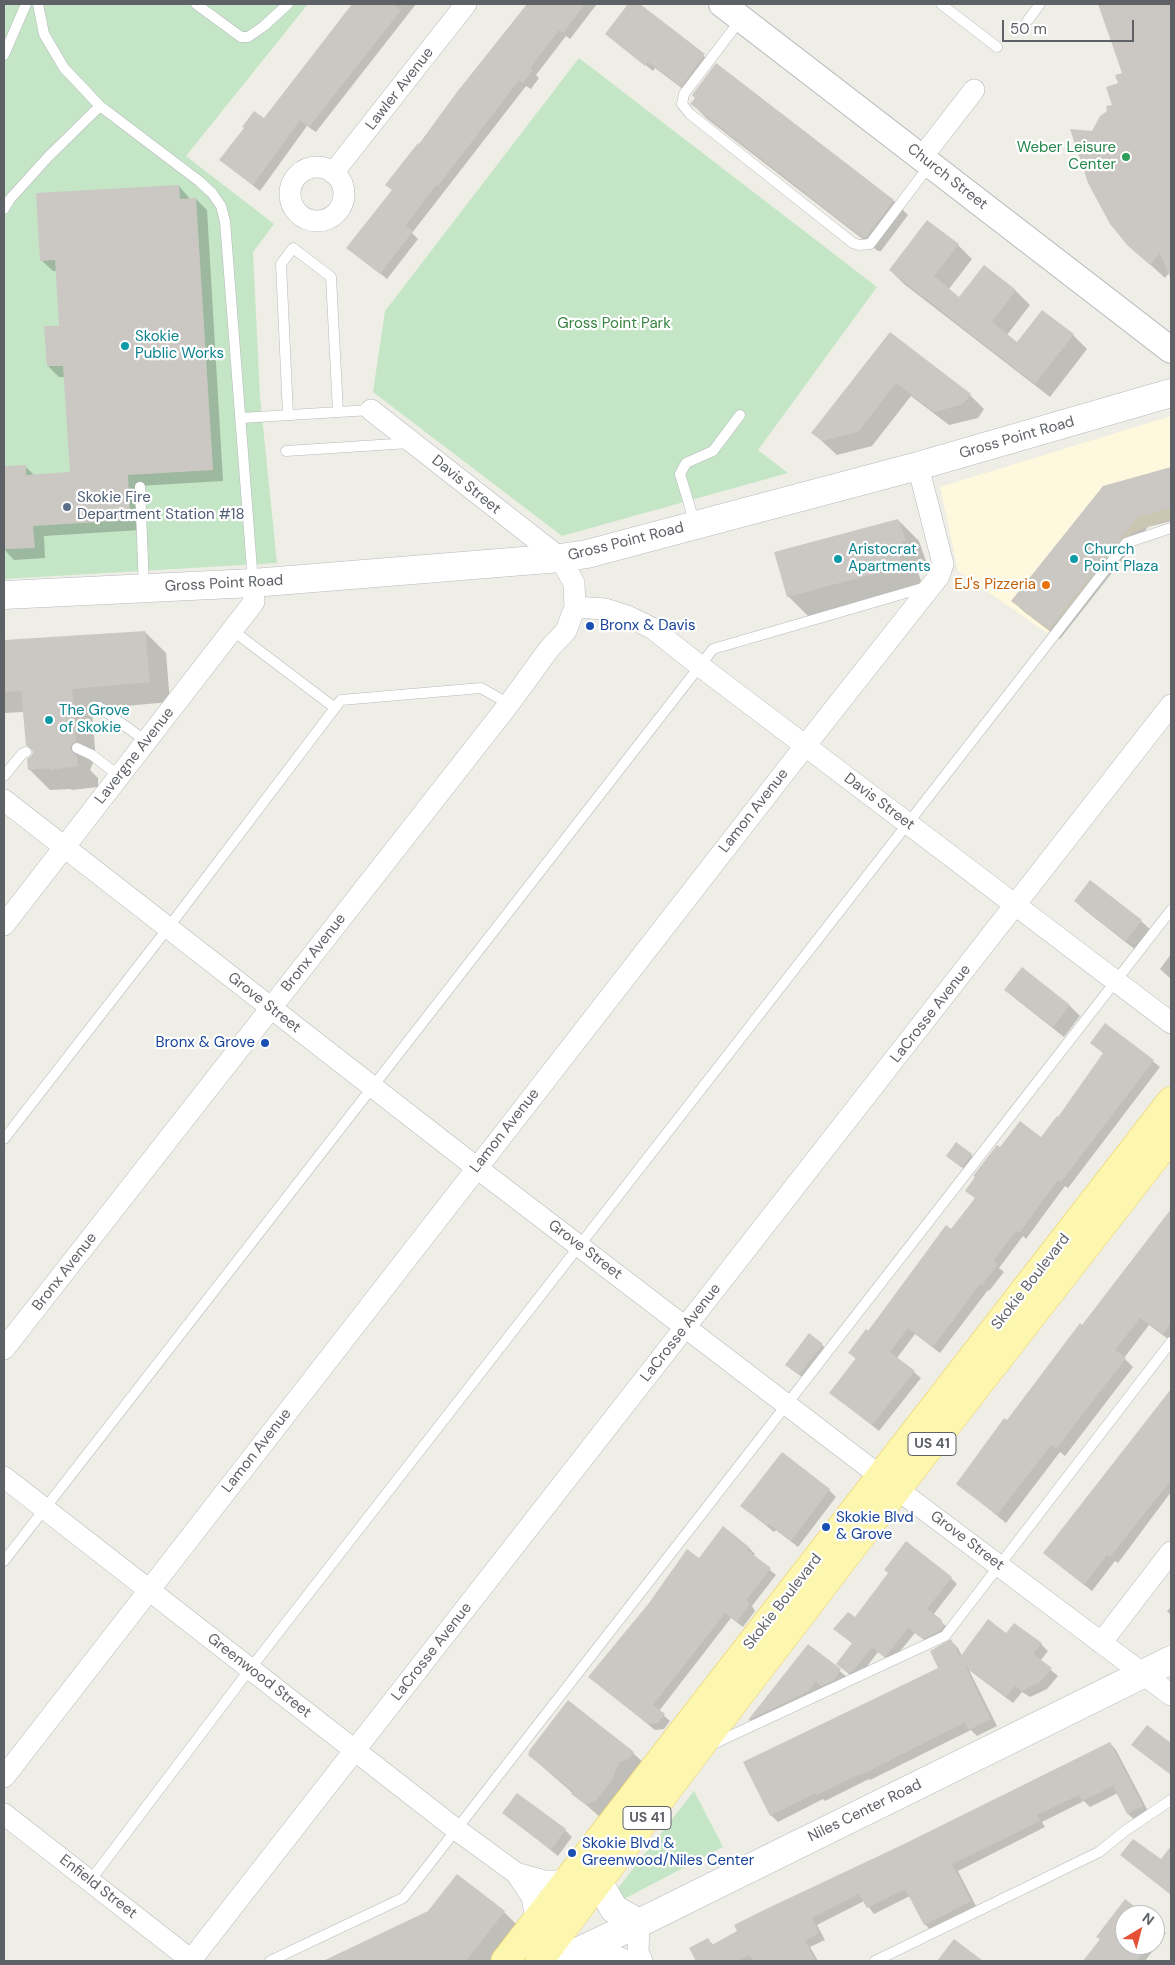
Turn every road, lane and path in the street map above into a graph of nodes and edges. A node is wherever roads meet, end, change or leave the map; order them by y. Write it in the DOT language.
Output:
graph roads {
  1 [pos="26,4"];
  2 [pos="38,4"];
  3 [pos="196,4"];
  4 [pos="288,4"];
  5 [pos="466,4"];
  6 [pos="941,4"];
  7 [pos="1040,4"];
  8 [pos="732,11"];
  9 [pos="1028,20"];
  10 [pos="997,47"];
  11 [pos="4,55"];
  12 [pos="974,90"];
  13 [pos="100,106"];
  14 [pos="926,161"];
  15 [pos="334,173"];
  16 [pos="4,209"];
  17 [pos="1171,350"];
  18 [pos="1171,393"];
  19 [pos="371,410"];
  20 [pos="338,412"];
  21 [pos="288,415"];
  22 [pos="740,415"];
  23 [pos="241,418"];
  24 [pos="413,443"];
  25 [pos="286,451"];
  26 [pos="918,466"];
  27 [pos="140,487"];
  28 [pos="695,525"];
  29 [pos="1171,528"];
  30 [pos="560,558"];
  31 [pos="253,583"];
  32 [pos="931,586"];
  33 [pos="144,588"];
  34 [pos="4,595"];
  35 [pos="574,607"];
  36 [pos="232,630"];
  37 [pos="549,649"];
  38 [pos="700,666"];
  39 [pos="509,704"];
  40 [pos="1171,705"];
  41 [pos="99,707"];
  42 [pos="335,708"];
  43 [pos="146,741"];
  44 [pos="805,746"];
  45 [pos="76,748"];
  46 [pos="26,752"];
  47 [pos="4,776"];
  48 [pos="119,776"];
  49 [pos="4,800"];
  50 [pos="908,824"];
  51 [pos="64,847"];
  52 [pos="1015,905"];
  53 [pos="1171,910"];
  54 [pos="4,925"];
  55 [pos="168,928"];
  56 [pos="1116,981"];
  57 [pos="270,1008"];
  58 [pos="1171,1023"];
  59 [pos="372,1087"];
  60 [pos="1171,1101"];
  61 [pos="1171,1137"];
  62 [pos="4,1139"];
  63 [pos="477,1168"];
  64 [pos="580,1246"];
  65 [pos="686,1327"];
  66 [pos="1171,1342"];
  67 [pos="4,1350"];
  68 [pos="787,1405"];
  69 [pos="4,1477"];
  70 [pos="889,1483"];
  71 [pos="44,1509"];
  72 [pos="1171,1552"];
  73 [pos="4,1561"];
  74 [pos="998,1565"];
  75 [pos="148,1590"];
  76 [pos="1101,1643"];
  77 [pos="1171,1660"];
  78 [pos="250,1669"];
  79 [pos="1142,1673"];
  80 [pos="1171,1695"];
  81 [pos="355,1751"];
  82 [pos="695,1753"];
  83 [pos="4,1777"];
  84 [pos="1171,1800"];
  85 [pos="4,1814"];
  86 [pos="457,1830"];
  87 [pos="516,1872"];
  88 [pos="90,1881"];
  89 [pos="566,1881"];
  90 [pos="599,1883"];
  91 [pos="536,1918"];
  92 [pos="640,1923"];
  93 [pos="586,1948"];
  94 [pos="199,1957"];
  95 [pos="270,1961"];
  96 [pos="504,1961"];
  97 [pos="539,1961"];
  98 [pos="558,1961"];
  99 [pos="627,1961"];
  100 [pos="642,1961"];
  101 [pos="875,1961"];
  1 -- 11 [label="lane"];
  2 -- 13 [label="lane"];
  3 -- 4 [label="lane"];
  5 -- 15 [label="street, Lawler Avenue"];
  6 -- 10 [label="lane"];
  7 -- 9 [label="lane"];
  8 -- 14 [label="street, Church Street"];
  8 -- 14 [label="lane"];
  12 -- 14 [label="street"];
  13 -- 16 [label="lane"];
  13 -- 23 [label="lane"];
  14 -- 17 [label="street, Church Street"];
  18 -- 26 [label="main road, Gross Point Road"];
  19 -- 20 [label="lane"];
  19 -- 24 [label="street, Davis Street"];
  20 -- 21 [label="lane"];
  20 -- 21 [label="lane"];
  21 -- 23 [label="lane"];
  22 -- 28 [label="lane"];
  23 -- 31 [label="lane"];
  24 -- 25 [label="lane"];
  24 -- 30 [label="street, Davis Street"];
  26 -- 28 [label="main road, Gross Point Road"];
  26 -- 32 [label="street, Lamon Avenue"];
  27 -- 33 [label="lane"];
  28 -- 30 [label="main road, Gross Point Road"];
  29 -- 50 [label="lane"];
  30 -- 31 [label="main road, Gross Point Road"];
  30 -- 35 [label="street, Bronx Avenue"];
  30 -- 37 [label="street, Bronx Avenue"];
  31 -- 33 [label="main road, Gross Point Road"];
  31 -- 36 [label="street, Lavergne Avenue"];
  32 -- 38 [label="lane"];
  32 -- 44 [label="street, Lamon Avenue"];
  33 -- 34 [label="main road, Gross Point Road"];
  35 -- 37 [label="street, Bronx Avenue"];
  35 -- 38 [label="street, Davis Street"];
  36 -- 42 [label="lane"];
  36 -- 43 [label="street, Lavergne Avenue"];
  37 -- 39 [label="street, Bronx Avenue"];
  38 -- 44 [label="street, Davis Street"];
  38 -- 59 [label="lane"];
  39 -- 42 [label="lane"];
  39 -- 57 [label="street, Bronx Avenue"];
  40 -- 52 [label="street, LaCrosse Avenue"];
  41 -- 43 [label="lane"];
  42 -- 55 [label="lane"];
  43 -- 48 [label="street, Lavergne Avenue"];
  44 -- 50 [label="street, Davis Street"];
  44 -- 63 [label="street, Lamon Avenue"];
  45 -- 48 [label="lane"];
  46 -- 47 [label="lane"];
  48 -- 51 [label="street, Lavergne Avenue"];
  49 -- 51 [label="street, Grove Street"];
  50 -- 52 [label="street, Davis Street"];
  50 -- 64 [label="lane"];
  51 -- 54 [label="street, Lavergne Avenue"];
  51 -- 55 [label="street, Grove Street"];
  52 -- 56 [label="street, Davis Street"];
  52 -- 65 [label="street, LaCrosse Avenue"];
  53 -- 56 [label="lane"];
  55 -- 57 [label="street, Grove Street"];
  55 -- 62 [label="lane"];
  56 -- 58 [label="street, Davis Street"];
  56 -- 68 [label="lane"];
  57 -- 59 [label="street, Grove Street"];
  57 -- 67 [label="street, Bronx Avenue"];
  59 -- 63 [label="street, Grove Street"];
  59 -- 71 [label="lane"];
  60 -- 70 [label="main road, Skokie Boulevard / US 41"];
  61 -- 70 [label="main road, Skokie Boulevard / US 41"];
  63 -- 64 [label="street, Grove Street"];
  63 -- 75 [label="street, Lamon Avenue"];
  64 -- 65 [label="street, Grove Street"];
  64 -- 78 [label="lane"];
  65 -- 68 [label="street, Grove Street"];
  65 -- 81 [label="street, LaCrosse Avenue"];
  66 -- 74 [label="lane"];
  68 -- 70 [label="street, Grove Street"];
  68 -- 86 [label="lane"];
  69 -- 71 [label="street, Greenwood Street"];
  70 -- 74 [label="street, Grove Street"];
  70 -- 82 [label="main road, Skokie Boulevard / US 41"];
  70 -- 89 [label="main road, Skokie Boulevard / US 41"];
  71 -- 73 [label="lane"];
  71 -- 75 [label="street, Greenwood Street"];
  72 -- 76 [label="street"];
  74 -- 76 [label="street, Grove Street"];
  74 -- 82 [label="lane"];
  75 -- 78 [label="street, Greenwood Street"];
  75 -- 83 [label="street, Lamon Avenue"];
  76 -- 79 [label="street, Grove Street"];
  77 -- 79 [label="main road, Niles Center Road"];
  78 -- 81 [label="street, Greenwood Street"];
  78 -- 88 [label="lane"];
  79 -- 80 [label="street, Grove Street"];
  79 -- 92 [label="main road, Niles Center Road"];
  81 -- 86 [label="street, Greenwood Street"];
  81 -- 94 [label="street, LaCrosse Avenue"];
  82 -- 90 [label="main road, Skokie Boulevard / US 41"];
  84 -- 101 [label="lane"];
  85 -- 88 [label="street, Enfield Street"];
  86 -- 87 [label="street, Greenwood Street"];
  86 -- 95 [label="lane"];
  87 -- 89 [label="street, Greenwood Street"];
  87 -- 91 [label="street, Greenwood Street"];
  88 -- 94 [label="street, Enfield Street"];
  89 -- 91 [label="main road, Skokie Boulevard / US 41"];
  90 -- 92 [label="main road"];
  90 -- 97 [label="main road, Skokie Boulevard / US 41"];
  91 -- 96 [label="main road, Skokie Boulevard / US 41"];
  92 -- 93 [label="main road, Niles Center Road"];
  92 -- 100 [label="street"];
  93 -- 98 [label="main road, Niles Center Road"];
  93 -- 99 [label="street"];
}
